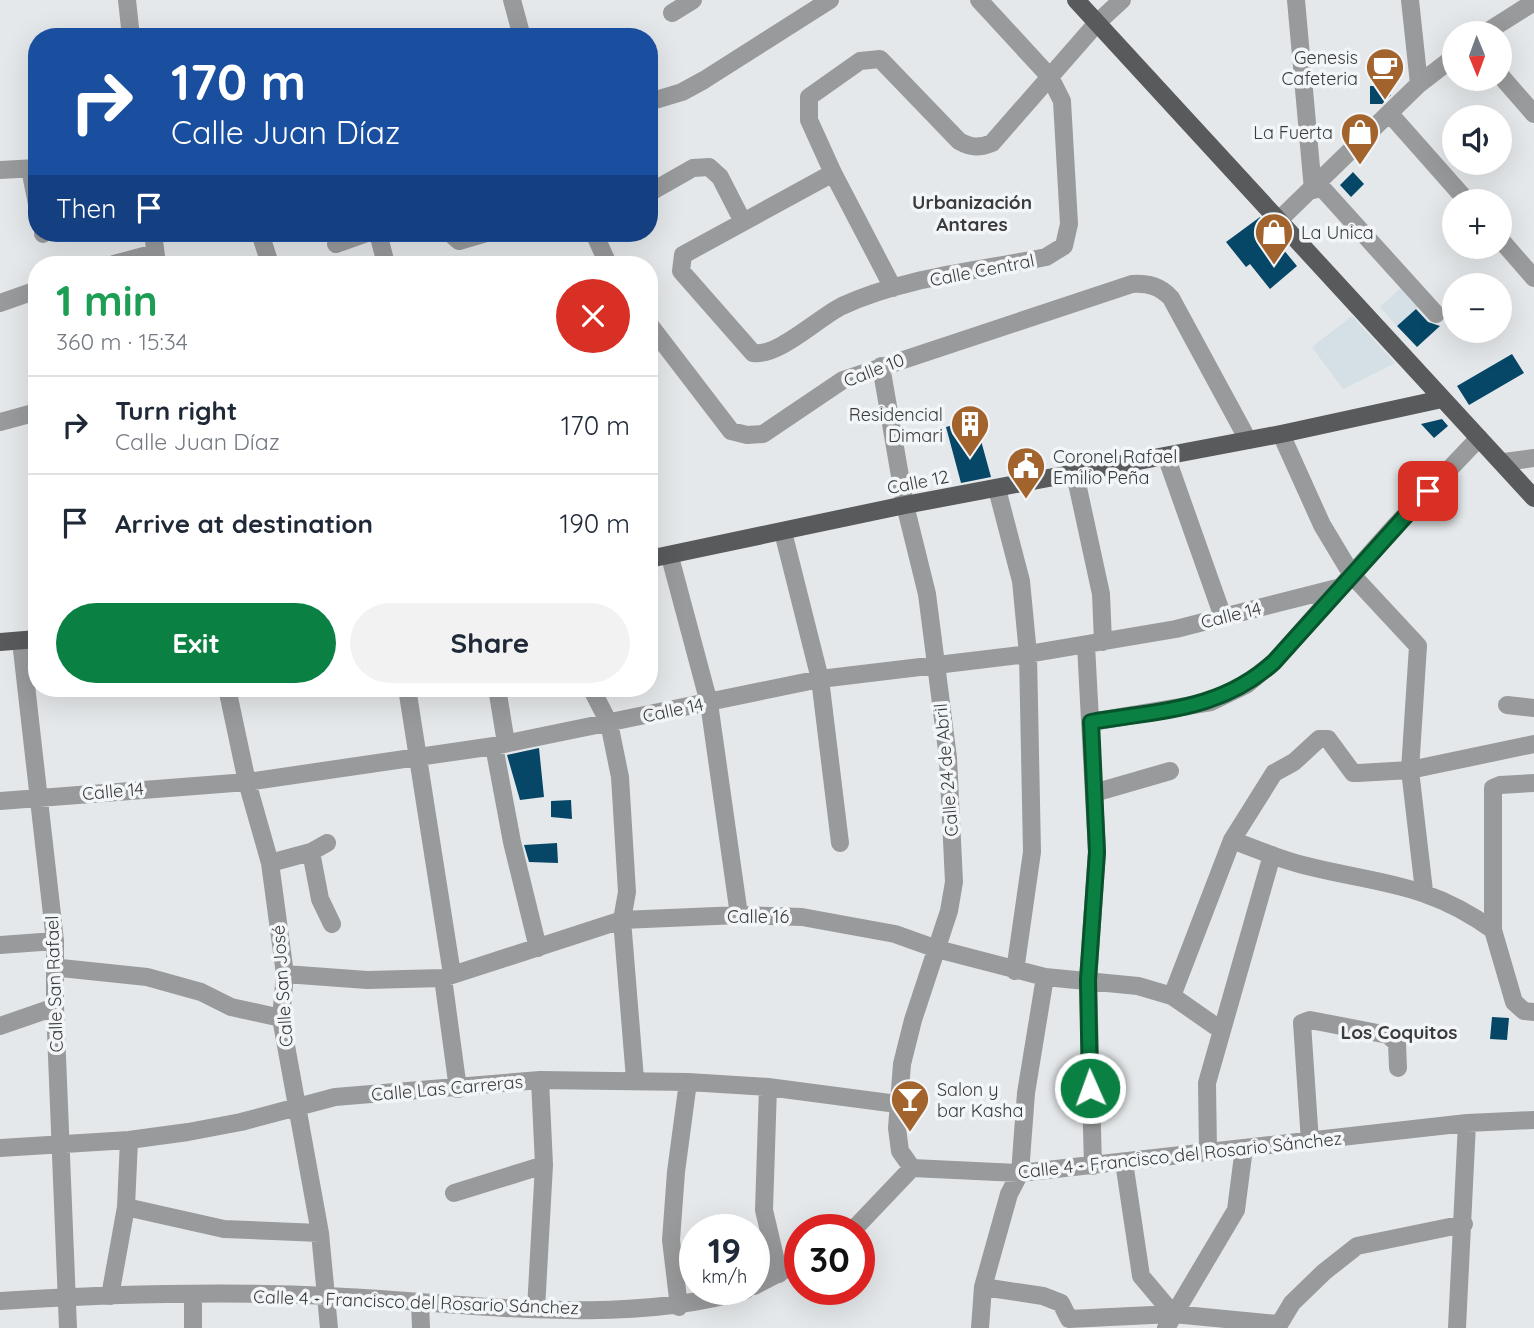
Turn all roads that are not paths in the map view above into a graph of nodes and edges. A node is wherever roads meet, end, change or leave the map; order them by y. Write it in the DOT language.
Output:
graph roads {
  1 [pos="127,0"];
  2 [pos="512,0"];
  3 [pos="693,0"];
  4 [pos="830,0"];
  5 [pos="979,0"];
  6 [pos="1076,0"];
  7 [pos="1122,0"];
  8 [pos="1296,0"];
  9 [pos="1410,0"];
  10 [pos="1533,1"];
  11 [pos="672,13"];
  12 [pos="1503,21"];
  13 [pos="1097,23"];
  14 [pos="130,28"];
  15 [pos="520,28"];
  16 [pos="1442,66"];
  17 [pos="1050,77"];
  18 [pos="1419,84"];
  19 [pos="1512,88"];
  20 [pos="658,99"];
  21 [pos="1533,111"];
  22 [pos="1390,114"];
  23 [pos="28,169"];
  24 [pos="0,170"];
  25 [pos="833,173"];
  26 [pos="658,188"];
  27 [pos="1456,189"];
  28 [pos="1313,190"];
  29 [pos="742,220"];
  30 [pos="1278,221"];
  31 [pos="342,242"];
  32 [pos="336,244"];
  33 [pos="1512,252"];
  34 [pos="1532,274"];
  35 [pos="893,288"];
  36 [pos="28,293"];
  37 [pos="0,303"];
  38 [pos="1436,314"];
  39 [pos="658,336"];
  40 [pos="881,366"];
  41 [pos="1442,399"];
  42 [pos="28,414"];
  43 [pos="0,422"];
  44 [pos="1280,434"];
  45 [pos="1479,438"];
  46 [pos="1248,440"];
  47 [pos="1166,456"];
  48 [pos="1534,458"];
  49 [pos="1504,462"];
  50 [pos="1075,474"];
  51 [pos="1528,483"];
  52 [pos="996,489"];
  53 [pos="1534,498"];
  54 [pos="905,505"];
  55 [pos="783,532"];
  56 [pos="670,557"];
  57 [pos="658,558"];
  58 [pos="1346,581"];
  59 [pos="1223,617"];
  60 [pos="28,640"];
  61 [pos="0,642"];
  62 [pos="1095,643"];
  63 [pos="1028,654"];
  64 [pos="936,666"];
  65 [pos="820,679"];
  66 [pos="32,697"];
  67 [pos="229,697"];
  68 [pos="408,697"];
  69 [pos="497,697"];
  70 [pos="596,697"];
  71 [pos="709,703"];
  72 [pos="1507,705"];
  73 [pos="1534,708"];
  74 [pos="1091,722"];
  75 [pos="609,723"];
  76 [pos="1534,744"];
  77 [pos="500,745"];
  78 [pos="416,757"];
  79 [pos="1170,771"];
  80 [pos="1410,771"];
  81 [pos="247,782"];
  82 [pos="1534,783"];
  83 [pos="1094,793"];
  84 [pos="38,797"];
  85 [pos="0,801"];
  86 [pos="1231,840"];
  87 [pos="840,843"];
  88 [pos="1272,855"];
  89 [pos="270,863"];
  90 [pos="1424,891"];
  91 [pos="739,915"];
  92 [pos="622,920"];
  93 [pos="332,923"];
  94 [pos="1493,930"];
  95 [pos="55,941"];
  96 [pos="0,944"];
  97 [pos="538,948"];
  98 [pos="937,948"];
  99 [pos="56,964"];
  100 [pos="1015,971"];
  101 [pos="285,974"];
  102 [pos="447,976"];
  103 [pos="1045,977"];
  104 [pos="1088,980"];
  105 [pos="1172,996"];
  106 [pos="55,1007"];
  107 [pos="1534,1012"];
  108 [pos="281,1018"];
  109 [pos="0,1026"];
  110 [pos="1221,1030"];
  111 [pos="1398,1068"];
  112 [pos="635,1079"];
  113 [pos="540,1080"];
  114 [pos="688,1082"];
  115 [pos="768,1087"];
  116 [pos="458,1089"];
  117 [pos="897,1104"];
  118 [pos="298,1108"];
  119 [pos="1534,1120"];
  120 [pos="1467,1123"];
  121 [pos="129,1140"];
  122 [pos="1310,1142"];
  123 [pos="61,1143"];
  124 [pos="1244,1148"];
  125 [pos="0,1149"];
  126 [pos="1208,1152"];
  127 [pos="1124,1162"];
  128 [pos="544,1165"];
  129 [pos="1093,1166"];
  130 [pos="912,1168"];
  131 [pos="1020,1173"];
  132 [pos="454,1193"];
  133 [pos="126,1207"];
  134 [pos="868,1214"];
  135 [pos="1464,1224"];
  136 [pos="320,1233"];
  137 [pos="784,1271"];
  138 [pos="779,1274"];
  139 [pos="770,1278"];
  140 [pos="983,1287"];
  141 [pos="110,1296"];
  142 [pos="193,1296"];
  143 [pos="328,1296"];
  144 [pos="66,1297"];
  145 [pos="0,1301"];
  146 [pos="420,1303"];
  147 [pos="687,1305"];
  148 [pos="679,1307"];
  149 [pos="536,1309"];
  150 [pos="607,1309"];
  151 [pos="1169,1321"];
  152 [pos="1068,1323"];
  153 [pos="1278,1326"];
  154 [pos="68,1328"];
  155 [pos="193,1328"];
  156 [pos="329,1328"];
  157 [pos="421,1328"];
  158 [pos="607,1328"];
  159 [pos="980,1328"];
  160 [pos="1457,1328"];
  1 -- 14 [label="street"];
  2 -- 15 [label="street"];
  3 -- 11 [label="street"];
  4 -- 20 [label="street"];
  5 -- 17 [label="street, Calle Central"];
  6 -- 13 [label="main road"];
  7 -- 13 [label="street"];
  8 -- 28 [label="street"];
  9 -- 18 [label="street"];
  10 -- 12 [label="street"];
  13 -- 17 [label="street"];
  13 -- 30 [label="main road"];
  16 -- 18 [label="street"];
  17 -- 25 [label="street"];
  17 -- 35 [label="street, Calle Central"];
  18 -- 22 [label="street"];
  19 -- 21 [label="street"];
  22 -- 27 [label="street"];
  22 -- 28 [label="street"];
  23 -- 24 [label="street"];
  25 -- 29 [label="street"];
  25 -- 35 [label="street"];
  26 -- 29 [label="street"];
  28 -- 30 [label="street"];
  28 -- 38 [label="street"];
  29 -- 35 [label="street, Calle Central"];
  30 -- 41 [label="main road"];
  31 -- 32 [label="street"];
  33 -- 34 [label="street"];
  36 -- 37 [label="street"];
  39 -- 40 [label="street, Calle 10"];
  40 -- 46 [label="street, Calle 10"];
  40 -- 54 [label="street, Calle 24 de Abril"];
  41 -- 44 [label="main road, Calle 12"];
  41 -- 45 [label="main road"];
  42 -- 43 [label="street"];
  44 -- 46 [label="main road, Calle 12"];
  44 -- 58 [label="street"];
  45 -- 49 [label="main road"];
  45 -- 58 [label="street"];
  46 -- 47 [label="main road, Calle 12"];
  47 -- 50 [label="main road, Calle 12"];
  47 -- 59 [label="street"];
  48 -- 49 [label="street"];
  49 -- 51 [label="main road"];
  50 -- 52 [label="main road, Calle 12"];
  50 -- 62 [label="street"];
  51 -- 53 [label="main road"];
  52 -- 54 [label="main road, Calle 12"];
  52 -- 63 [label="street"];
  54 -- 55 [label="main road, Calle 12"];
  54 -- 64 [label="street, Calle 24 de Abril"];
  55 -- 56 [label="main road, Calle 12"];
  55 -- 65 [label="street"];
  56 -- 57 [label="main road, Calle 12"];
  56 -- 71 [label="street"];
  58 -- 59 [label="street, Calle 14"];
  58 -- 74 [label="street"];
  58 -- 80 [label="street"];
  59 -- 62 [label="street, Calle 14"];
  60 -- 61 [label="main road"];
  62 -- 63 [label="street, Calle 14"];
  62 -- 74 [label="street"];
  63 -- 64 [label="street, Calle 14"];
  63 -- 100 [label="street"];
  64 -- 65 [label="street, Calle 14"];
  64 -- 98 [label="street, Calle 24 de Abril"];
  65 -- 71 [label="street, Calle 14"];
  65 -- 87 [label="street"];
  66 -- 84 [label="street, Calle San Rafael"];
  67 -- 81 [label="street, Calle San José"];
  68 -- 78 [label="street"];
  69 -- 77 [label="street"];
  70 -- 75 [label="street"];
  71 -- 75 [label="street, Calle 14"];
  71 -- 91 [label="street"];
  72 -- 73 [label="street"];
  74 -- 83 [label="street"];
  75 -- 77 [label="street, Calle 14"];
  75 -- 92 [label="street"];
  76 -- 80 [label="street"];
  77 -- 78 [label="street, Calle 14"];
  77 -- 97 [label="street"];
  78 -- 81 [label="street, Calle 14"];
  78 -- 102 [label="street"];
  79 -- 83 [label="street"];
  80 -- 86 [label="street"];
  80 -- 90 [label="street"];
  81 -- 84 [label="street, Calle 14"];
  81 -- 89 [label="street, Calle San José"];
  82 -- 94 [label="street"];
  83 -- 104 [label="street"];
  84 -- 85 [label="street, Calle 14"];
  84 -- 95 [label="street, Calle San Rafael"];
  86 -- 88 [label="street"];
  86 -- 105 [label="street"];
  88 -- 90 [label="street"];
  88 -- 110 [label="street"];
  89 -- 93 [label="street"];
  89 -- 101 [label="street, Calle San José"];
  90 -- 94 [label="street"];
  91 -- 92 [label="street, Calle 16"];
  91 -- 98 [label="street, Calle 16"];
  92 -- 97 [label="street, Calle 16"];
  92 -- 112 [label="street"];
  94 -- 107 [label="street"];
  95 -- 96 [label="street"];
  95 -- 99 [label="street, Calle San Rafael"];
  97 -- 102 [label="street, Calle 16"];
  98 -- 100 [label="street, Calle 16"];
  98 -- 117 [label="street, Calle 24 de Abril"];
  99 -- 106 [label="street, Calle San Rafael"];
  99 -- 108 [label="street"];
  100 -- 103 [label="street, Calle 16"];
  101 -- 102 [label="street, Calle 16"];
  101 -- 108 [label="street, Calle San José"];
  102 -- 116 [label="street"];
  103 -- 104 [label="street, Calle 16"];
  103 -- 131 [label="street"];
  104 -- 105 [label="street, Calle 16"];
  104 -- 129 [label="street"];
  105 -- 110 [label="street, Calle 16"];
  106 -- 109 [label="street"];
  106 -- 123 [label="street, Calle San Rafael"];
  108 -- 118 [label="street, Calle San José"];
  110 -- 126 [label="street"];
  111 -- 122 [label="street"];
  112 -- 113 [label="street, Calle Las Carreras"];
  112 -- 114 [label="street, Calle Las Carreras"];
  113 -- 116 [label="street, Calle Las Carreras"];
  113 -- 128 [label="street"];
  114 -- 115 [label="street, Calle Las Carreras"];
  114 -- 148 [label="street"];
  115 -- 117 [label="street, Calle Las Carreras"];
  115 -- 138 [label="street"];
  116 -- 118 [label="street, Calle Las Carreras"];
  117 -- 130 [label="street, Calle 24 de Abril"];
  118 -- 121 [label="street, Calle Las Carreras"];
  118 -- 136 [label="street, Calle San José"];
  119 -- 120 [label="street, Calle 4 - Francisco del Rosario Sánchez"];
  120 -- 122 [label="street, Calle 4 - Francisco del Rosario Sánchez"];
  120 -- 135 [label="street"];
  121 -- 123 [label="street, Calle Las Carreras"];
  121 -- 133 [label="street"];
  122 -- 124 [label="street, Calle 4 - Francisco del Rosario Sánchez"];
  123 -- 125 [label="street, Calle Las Carreras"];
  123 -- 144 [label="street, Calle San Rafael"];
  124 -- 126 [label="street, Calle 4 - Francisco del Rosario Sánchez"];
  124 -- 151 [label="street"];
  126 -- 127 [label="street, Calle 4 - Francisco del Rosario Sánchez"];
  127 -- 129 [label="street, Calle 4 - Francisco del Rosario Sánchez"];
  127 -- 151 [label="street"];
  128 -- 132 [label="street"];
  128 -- 149 [label="street"];
  129 -- 131 [label="street, Calle 4 - Francisco del Rosario Sánchez"];
  130 -- 131 [label="street, Calle 4 - Francisco del Rosario Sánchez"];
  130 -- 134 [label="street"];
  131 -- 140 [label="street"];
  133 -- 136 [label="street"];
  133 -- 141 [label="street"];
  135 -- 153 [label="street"];
  135 -- 160 [label="street"];
  136 -- 143 [label="street, Calle San José"];
  137 -- 138 [label="street"];
  138 -- 139 [label="street"];
  140 -- 152 [label="street"];
  140 -- 159 [label="street"];
  141 -- 142 [label="street, Calle 4 - Francisco del Rosario Sánchez"];
  141 -- 144 [label="street, Calle 4 - Francisco del Rosario Sánchez"];
  142 -- 143 [label="street, Calle 4 - Francisco del Rosario Sánchez"];
  142 -- 155 [label="street"];
  143 -- 146 [label="street, Calle 4 - Francisco del Rosario Sánchez"];
  143 -- 156 [label="street, Calle San José"];
  144 -- 145 [label="street, Calle 4 - Francisco del Rosario Sánchez"];
  144 -- 154 [label="street, Calle San Rafael"];
  146 -- 149 [label="street, Calle 4 - Francisco del Rosario Sánchez"];
  146 -- 157 [label="street"];
  147 -- 148 [label="street, Calle 4 - Francisco del Rosario Sánchez"];
  148 -- 150 [label="street, Calle 4 - Francisco del Rosario Sánchez"];
  149 -- 150 [label="street, Calle 4 - Francisco del Rosario Sánchez"];
  150 -- 158 [label="street"];
  151 -- 152 [label="street"];
  151 -- 153 [label="street"];
}
